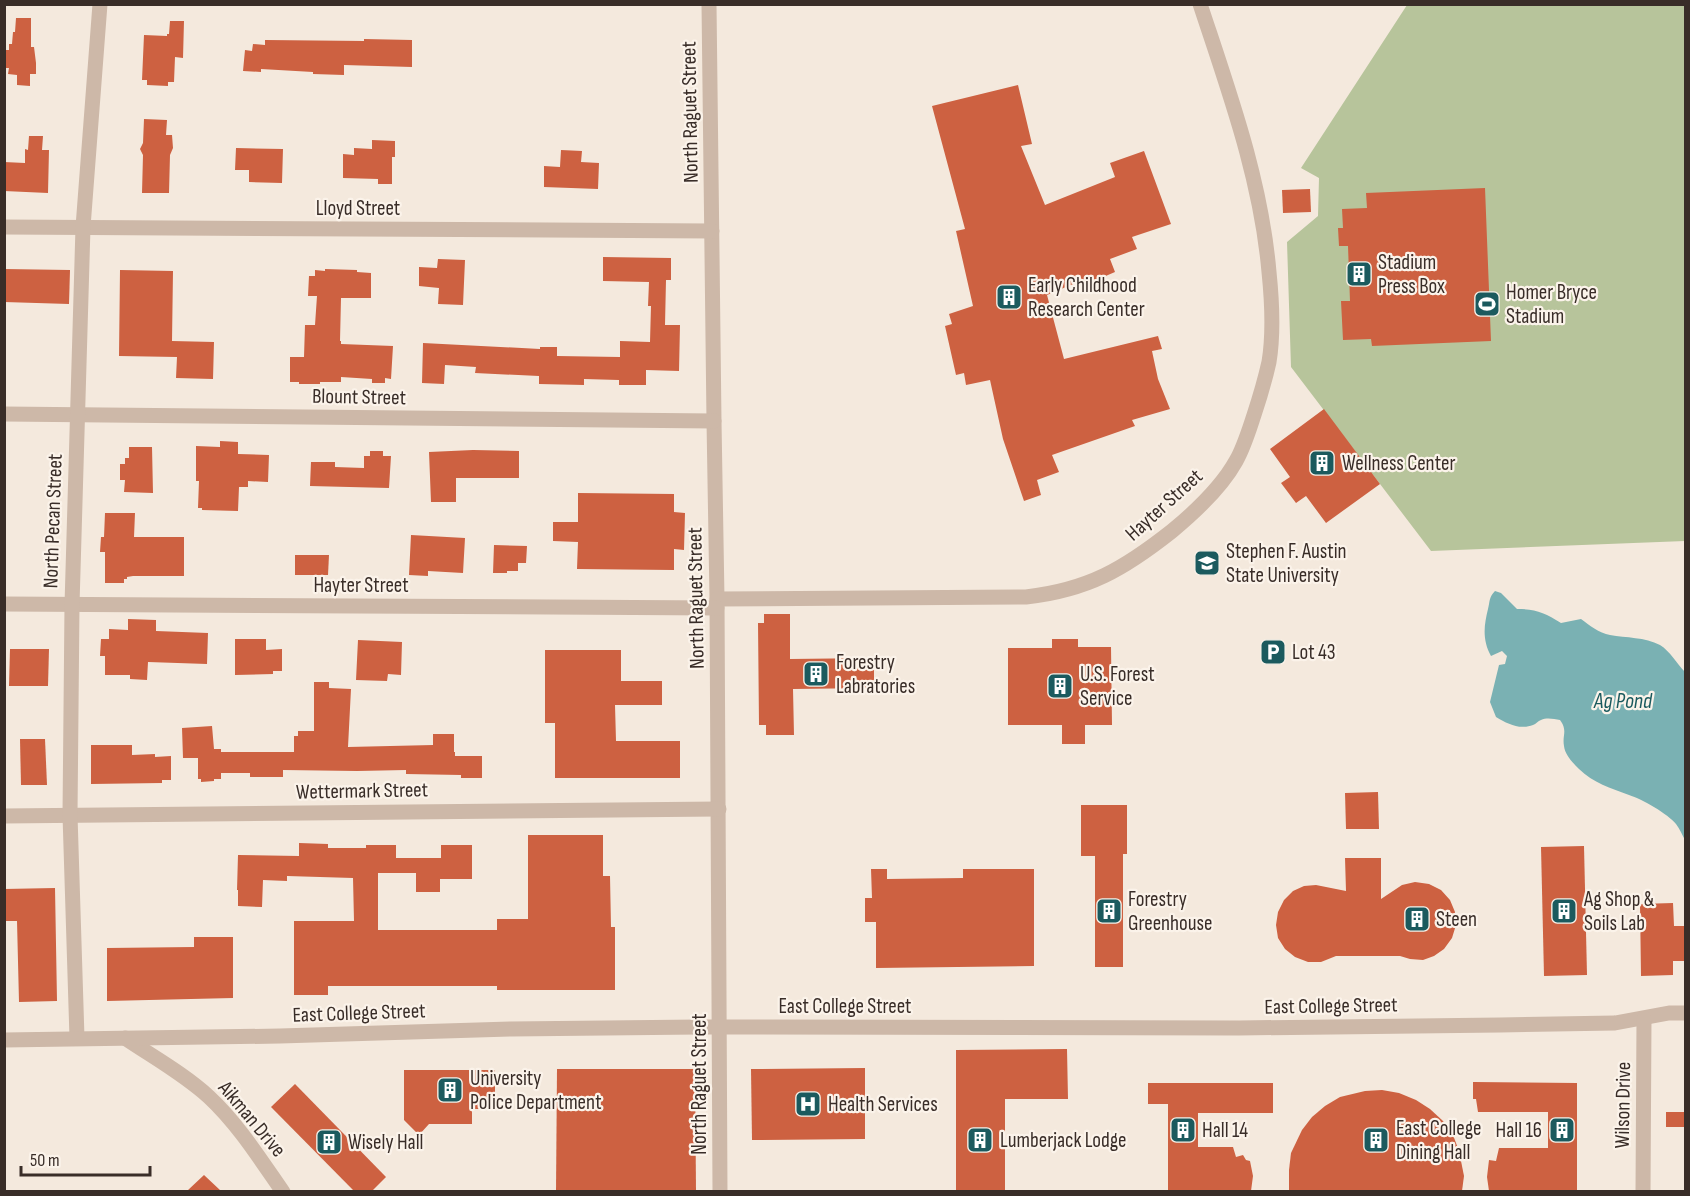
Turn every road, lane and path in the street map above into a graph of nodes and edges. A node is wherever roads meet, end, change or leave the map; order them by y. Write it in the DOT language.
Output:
graph roads {
  1 [pos="100,4"];
  2 [pos="709,4"];
  3 [pos="1200,4"];
  4 [pos="4,227"];
  5 [pos="83,227"];
  6 [pos="712,231"];
  7 [pos="4,414"];
  8 [pos="77,415"];
  9 [pos="714,421"];
  10 [pos="4,604"];
  11 [pos="72,604"];
  12 [pos="717,604"];
  13 [pos="719,809"];
  14 [pos="70,815"];
  15 [pos="4,816"];
  16 [pos="1686,1013"];
  17 [pos="1644,1019"];
  18 [pos="720,1027"];
  19 [pos="76,1038"];
  20 [pos="125,1038"];
  21 [pos="4,1040"];
  22 [pos="283,1191"];
  23 [pos="720,1191"];
  24 [pos="1643,1191"];
  1 -- 5 [label="street, North Pecan Street"];
  2 -- 6 [label="street, North Raguet Street"];
  3 -- 12 [label="street, Hayter Street"];
  4 -- 5 [label="street, Lloyd Street"];
  5 -- 6 [label="street, Lloyd Street"];
  5 -- 8 [label="street, North Pecan Street"];
  6 -- 9 [label="street, North Raguet Street"];
  7 -- 8 [label="street, Blount Street"];
  8 -- 9 [label="street, Blount Street"];
  8 -- 11 [label="street, North Pecan Street"];
  9 -- 12 [label="street, North Raguet Street"];
  10 -- 11 [label="street, Hayter Street"];
  11 -- 12 [label="street, Hayter Street"];
  11 -- 14 [label="street, North Pecan Street"];
  12 -- 13 [label="street, North Raguet Street"];
  13 -- 14 [label="street, Wettermark Street"];
  13 -- 18 [label="street, North Raguet Street"];
  14 -- 15 [label="street, Wettermark Street"];
  14 -- 19 [label="street, North Pecan Street"];
  16 -- 17 [label="street, East College Street"];
  17 -- 18 [label="street, East College Street"];
  17 -- 24 [label="street, Wilson Drive"];
  18 -- 20 [label="street, East College Street"];
  18 -- 23 [label="street, North Raguet Street"];
  19 -- 20 [label="street, East College Street"];
  19 -- 21 [label="street, East College Street"];
  20 -- 22 [label="street, Aikman Drive"];
}
